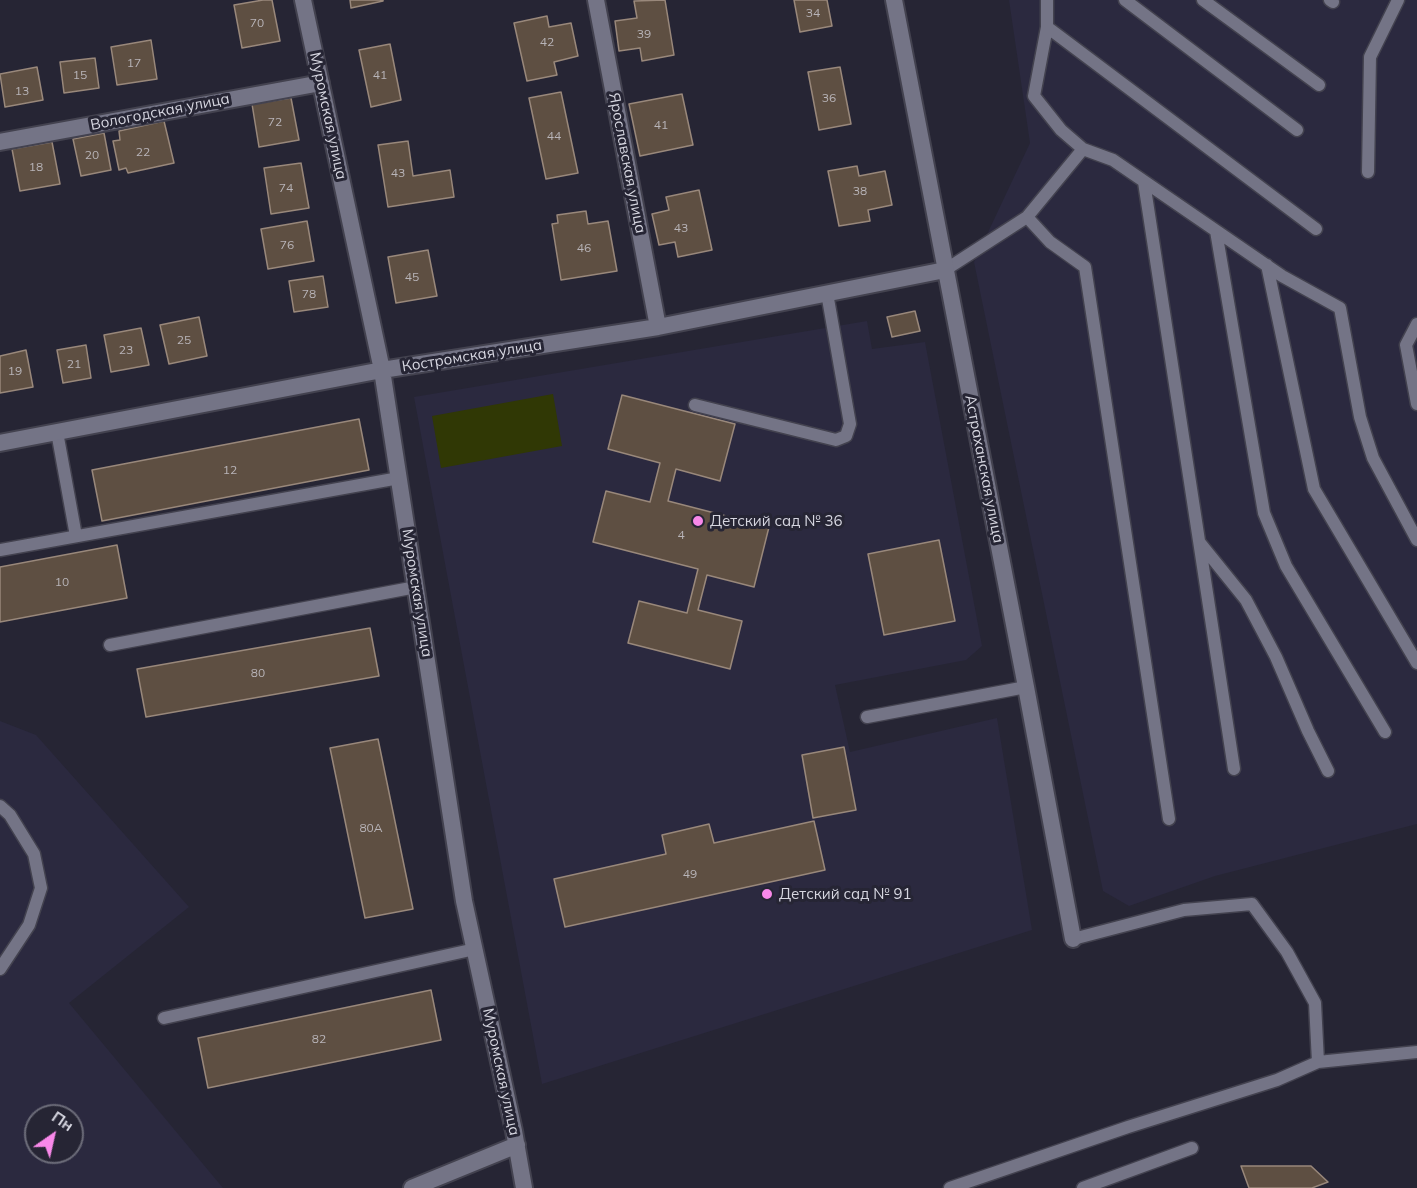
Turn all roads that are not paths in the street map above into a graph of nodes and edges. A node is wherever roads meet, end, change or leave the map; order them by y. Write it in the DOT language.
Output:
graph roads {
  1 [pos="303,0"];
  2 [pos="596,0"];
  3 [pos="894,0"];
  4 [pos="1047,0"];
  5 [pos="1125,0"];
  6 [pos="1203,0"];
  7 [pos="1398,0"];
  8 [pos="1047,27"];
  9 [pos="321,83"];
  10 [pos="1319,86"];
  11 [pos="1297,130"];
  12 [pos="0,142"];
  13 [pos="1083,149"];
  14 [pos="1368,172"];
  15 [pos="1144,182"];
  16 [pos="1027,217"];
  17 [pos="1316,228"];
  18 [pos="1216,231"];
  19 [pos="1267,265"];
  20 [pos="945,270"];
  21 [pos="827,293"];
  22 [pos="1417,324"];
  23 [pos="658,327"];
  24 [pos="382,370"];
  25 [pos="1417,404"];
  26 [pos="695,405"];
  27 [pos="57,432"];
  28 [pos="0,443"];
  29 [pos="399,478"];
  30 [pos="76,536"];
  31 [pos="1417,540"];
  32 [pos="1199,542"];
  33 [pos="0,550"];
  34 [pos="416,588"];
  35 [pos="111,645"];
  36 [pos="1417,663"];
  37 [pos="1026,687"];
  38 [pos="867,717"];
  39 [pos="1385,732"];
  40 [pos="1234,769"];
  41 [pos="1328,771"];
  42 [pos="0,806"];
  43 [pos="1169,819"];
  44 [pos="1073,939"];
  45 [pos="475,949"];
  46 [pos="0,969"];
  47 [pos="164,1018"];
  48 [pos="1417,1052"];
  49 [pos="1318,1062"];
  50 [pos="517,1145"];
  51 [pos="1192,1148"];
  52 [pos="412,1188"];
  53 [pos="524,1188"];
  54 [pos="950,1188"];
  55 [pos="1083,1188"];
  1 -- 9 [label="street, Муромская улица"];
  2 -- 23 [label="street, Ярославская улица"];
  3 -- 20 [label="street, Астраханская улица"];
  4 -- 8 [label="lane"];
  5 -- 11 [label="lane"];
  6 -- 10 [label="lane"];
  7 -- 14 [label="lane"];
  8 -- 13 [label="lane"];
  8 -- 17 [label="lane"];
  9 -- 12 [label="street, Вологодская улица"];
  9 -- 24 [label="street, Муромская улица"];
  13 -- 15 [label="lane"];
  13 -- 16 [label="lane"];
  15 -- 18 [label="lane"];
  15 -- 32 [label="lane"];
  16 -- 20 [label="lane"];
  16 -- 43 [label="lane"];
  18 -- 19 [label="lane"];
  18 -- 39 [label="lane"];
  19 -- 31 [label="lane"];
  19 -- 36 [label="lane"];
  20 -- 21 [label="street, Костромская улица"];
  20 -- 37 [label="street, Астраханская улица"];
  21 -- 23 [label="street, Костромская улица"];
  21 -- 26 [label="lane"];
  22 -- 25 [label="lane"];
  23 -- 24 [label="street, Костромская улица"];
  24 -- 27 [label="street, Костромская улица"];
  24 -- 29 [label="street, Муромская улица"];
  27 -- 28 [label="street, Костромская улица"];
  27 -- 30 [label="lane"];
  29 -- 30 [label="lane"];
  29 -- 34 [label="street, Муромская улица"];
  30 -- 33 [label="lane"];
  32 -- 40 [label="lane"];
  32 -- 41 [label="lane"];
  34 -- 35 [label="lane"];
  34 -- 45 [label="street, Муромская улица"];
  37 -- 38 [label="lane"];
  37 -- 44 [label="street, Астраханская улица"];
  42 -- 46 [label="lane"];
  44 -- 49 [label="lane"];
  45 -- 47 [label="lane"];
  45 -- 50 [label="street, Муромская улица"];
  48 -- 49 [label="lane"];
  49 -- 54 [label="lane"];
  50 -- 52 [label="street"];
  50 -- 53 [label="street, Муромская улица"];
  51 -- 55 [label="lane"];
}
